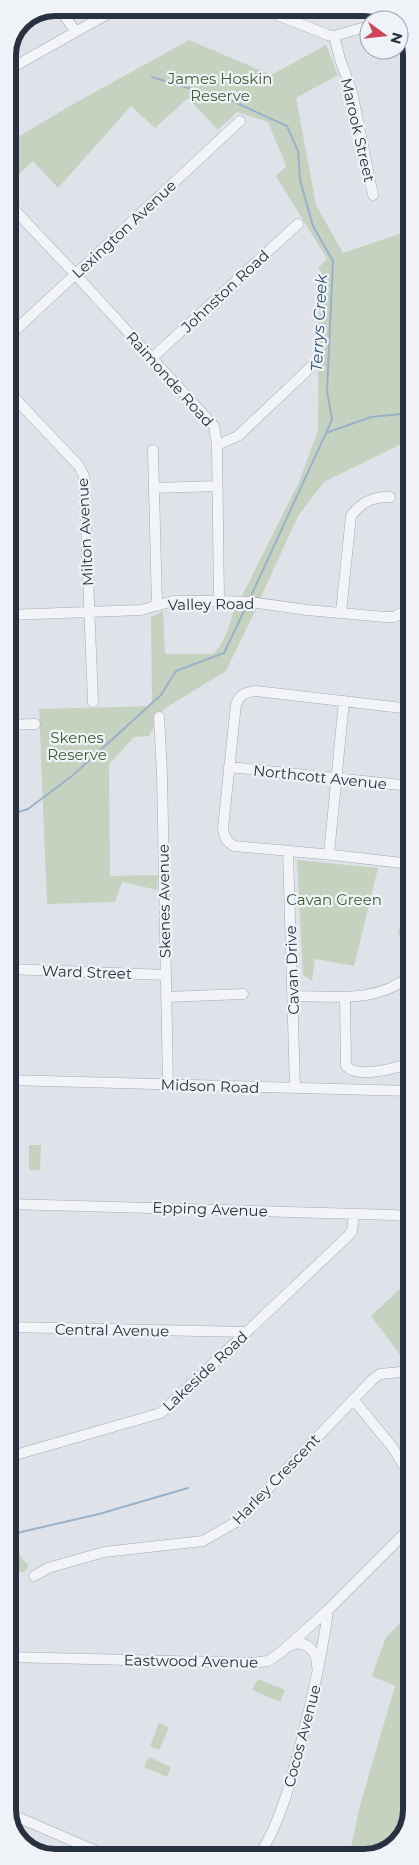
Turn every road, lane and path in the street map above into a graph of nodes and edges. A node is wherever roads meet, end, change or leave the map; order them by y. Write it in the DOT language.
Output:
graph roads {
  1 [pos="64,16"];
  2 [pos="103,16"];
  3 [pos="279,16"];
  4 [pos="359,29"];
  5 [pos="75,31"];
  6 [pos="334,36"];
  7 [pos="16,65"];
  8 [pos="240,121"];
  9 [pos="373,195"];
  10 [pos="16,211"];
  11 [pos="298,224"];
  12 [pos="75,274"];
  13 [pos="16,329"];
  14 [pos="152,358"];
  15 [pos="313,365"];
  16 [pos="16,399"];
  17 [pos="217,445"];
  18 [pos="153,450"];
  19 [pos="217,486"];
  20 [pos="154,488"];
  21 [pos="390,497"];
  22 [pos="219,601"];
  23 [pos="157,605"];
  24 [pos="89,612"];
  25 [pos="340,612"];
  26 [pos="403,612"];
  27 [pos="16,615"];
  28 [pos="344,701"];
  29 [pos="93,702"];
  30 [pos="403,708"];
  31 [pos="158,717"];
  32 [pos="35,724"];
  33 [pos="16,725"];
  34 [pos="229,767"];
  35 [pos="336,778"];
  36 [pos="403,785"];
  37 [pos="288,851"];
  38 [pos="329,854"];
  39 [pos="403,863"];
  40 [pos="16,969"];
  41 [pos="166,975"];
  42 [pos="403,980"];
  43 [pos="243,994"];
  44 [pos="293,996"];
  45 [pos="166,997"];
  46 [pos="345,997"];
  47 [pos="403,1066"];
  48 [pos="16,1080"];
  49 [pos="168,1085"];
  50 [pos="295,1088"];
  51 [pos="403,1091"];
  52 [pos="16,1204"];
  53 [pos="354,1214"];
  54 [pos="403,1217"];
  55 [pos="16,1327"];
  56 [pos="215,1332"];
  57 [pos="247,1332"];
  58 [pos="231,1347"];
  59 [pos="403,1372"];
  60 [pos="353,1398"];
  61 [pos="16,1455"];
  62 [pos="403,1465"];
  63 [pos="403,1535"];
  64 [pos="34,1576"];
  65 [pos="328,1610"];
  66 [pos="287,1647"];
  67 [pos="16,1657"];
  68 [pos="317,1682"];
  69 [pos="17,1817"];
  70 [pos="91,1849"];
  71 [pos="262,1849"];
  1 -- 5 [label="street"];
  2 -- 5 [label="street"];
  3 -- 6 [label="street"];
  4 -- 6 [label="street"];
  5 -- 7 [label="street"];
  6 -- 9 [label="street, Marook Street"];
  8 -- 12 [label="street, Lexington Avenue"];
  10 -- 12 [label="street, Raimonde Road"];
  11 -- 14 [label="street, Johnston Road"];
  12 -- 13 [label="street, Lexington Avenue"];
  12 -- 14 [label="street, Raimonde Road"];
  14 -- 17 [label="street, Raimonde Road"];
  15 -- 17 [label="street"];
  16 -- 24 [label="street, Milton Avenue"];
  17 -- 19 [label="street, Raimonde Road"];
  18 -- 20 [label="street"];
  19 -- 20 [label="street"];
  19 -- 22 [label="street, Raimonde Road"];
  20 -- 23 [label="street"];
  21 -- 25 [label="street"];
  22 -- 23 [label="street, Valley Road"];
  22 -- 25 [label="street, Valley Road"];
  23 -- 24 [label="street, Valley Road"];
  24 -- 27 [label="street, Valley Road"];
  24 -- 29 [label="street, Milton Avenue"];
  25 -- 26 [label="street, Valley Road"];
  28 -- 30 [label="street"];
  28 -- 34 [label="street"];
  28 -- 35 [label="street"];
  31 -- 41 [label="street, Skenes Avenue"];
  32 -- 33 [label="street"];
  34 -- 35 [label="street, Northcott Avenue"];
  34 -- 37 [label="street"];
  35 -- 36 [label="street, Northcott Avenue"];
  35 -- 38 [label="street"];
  37 -- 38 [label="street"];
  37 -- 44 [label="street, Cavan Drive"];
  38 -- 39 [label="street"];
  40 -- 41 [label="street, Ward Street"];
  41 -- 45 [label="street, Skenes Avenue"];
  42 -- 46 [label="street"];
  43 -- 45 [label="street"];
  44 -- 46 [label="street"];
  44 -- 50 [label="street, Cavan Drive"];
  45 -- 49 [label="street, Skenes Avenue"];
  46 -- 47 [label="street"];
  48 -- 49 [label="street, Midson Road"];
  49 -- 50 [label="street, Midson Road"];
  50 -- 51 [label="street, Midson Road"];
  52 -- 53 [label="street, Epping Avenue"];
  53 -- 54 [label="street, Epping Avenue"];
  53 -- 57 [label="street, Lakeside Road"];
  55 -- 56 [label="street, Central Avenue"];
  56 -- 57 [label="street, Central Avenue"];
  56 -- 58 [label="street"];
  57 -- 58 [label="street, Lakeside Road"];
  58 -- 61 [label="street, Lakeside Road"];
  59 -- 60 [label="street, Harley Crescent"];
  60 -- 62 [label="street"];
  60 -- 64 [label="street, Harley Crescent"];
  63 -- 65 [label="street, Eastwood Avenue"];
  65 -- 66 [label="street, Eastwood Avenue"];
  65 -- 68 [label="street, Cocos Avenue"];
  66 -- 67 [label="street, Eastwood Avenue"];
  66 -- 68 [label="street"];
  68 -- 71 [label="street, Cocos Avenue"];
  69 -- 70 [label="street"];
}
